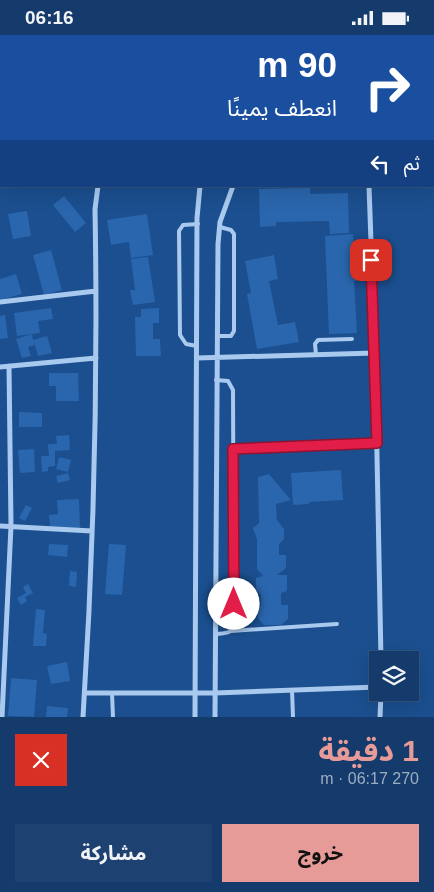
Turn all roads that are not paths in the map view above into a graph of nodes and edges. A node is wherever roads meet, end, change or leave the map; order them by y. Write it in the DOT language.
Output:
graph roads {
  1 [pos="98,187"];
  2 [pos="200,187"];
  3 [pos="233,187"];
  4 [pos="368,187"];
  5 [pos="198,224"];
  6 [pos="220,227"];
  7 [pos="96,291"];
  8 [pos="0,302"];
  9 [pos="217,336"];
  10 [pos="352,339"];
  11 [pos="197,346"];
  12 [pos="375,353"];
  13 [pos="316,355"];
  14 [pos="216,357"];
  15 [pos="96,358"];
  16 [pos="197,358"];
  17 [pos="9,366"];
  18 [pos="0,367"];
  19 [pos="216,380"];
  20 [pos="377,443"];
  21 [pos="233,449"];
  22 [pos="0,526"];
  23 [pos="11,526"];
  24 [pos="92,531"];
  25 [pos="337,624"];
  26 [pos="231,631"];
  27 [pos="216,634"];
  28 [pos="381,651"];
  29 [pos="369,687"];
  30 [pos="292,690"];
  31 [pos="85,693"];
  32 [pos="112,693"];
  33 [pos="196,693"];
  34 [pos="215,693"];
  35 [pos="381,701"];
  36 [pos="2,717"];
  37 [pos="84,717"];
  38 [pos="113,717"];
  39 [pos="195,717"];
  40 [pos="215,717"];
  41 [pos="293,717"];
  42 [pos="380,717"];
  1 -- 7 [label="street"];
  2 -- 5 [label="street"];
  3 -- 6 [label="street"];
  4 -- 12 [label="street"];
  5 -- 11 [label="street"];
  5 -- 11 [label="lane"];
  6 -- 9 [label="street"];
  6 -- 9 [label="lane"];
  7 -- 8 [label="street"];
  7 -- 15 [label="street"];
  9 -- 14 [label="street"];
  10 -- 13 [label="lane"];
  11 -- 16 [label="street"];
  12 -- 13 [label="street"];
  12 -- 20 [label="street"];
  13 -- 14 [label="street"];
  14 -- 16 [label="street"];
  14 -- 19 [label="street"];
  15 -- 17 [label="street"];
  15 -- 24 [label="street"];
  16 -- 33 [label="street"];
  17 -- 18 [label="street"];
  17 -- 23 [label="street"];
  19 -- 21 [label="lane"];
  19 -- 27 [label="street"];
  20 -- 21 [label="lane"];
  20 -- 28 [label="street"];
  21 -- 26 [label="lane"];
  22 -- 23 [label="street"];
  23 -- 24 [label="street"];
  23 -- 36 [label="street"];
  24 -- 31 [label="street"];
  25 -- 26 [label="lane"];
  26 -- 27 [label="lane"];
  27 -- 34 [label="street"];
  29 -- 30 [label="street"];
  30 -- 34 [label="street"];
  30 -- 41 [label="lane"];
  31 -- 32 [label="street"];
  31 -- 37 [label="street"];
  32 -- 33 [label="street"];
  32 -- 38 [label="lane"];
  33 -- 34 [label="street"];
  33 -- 39 [label="street"];
  34 -- 40 [label="street"];
  35 -- 42 [label="street"];
}
